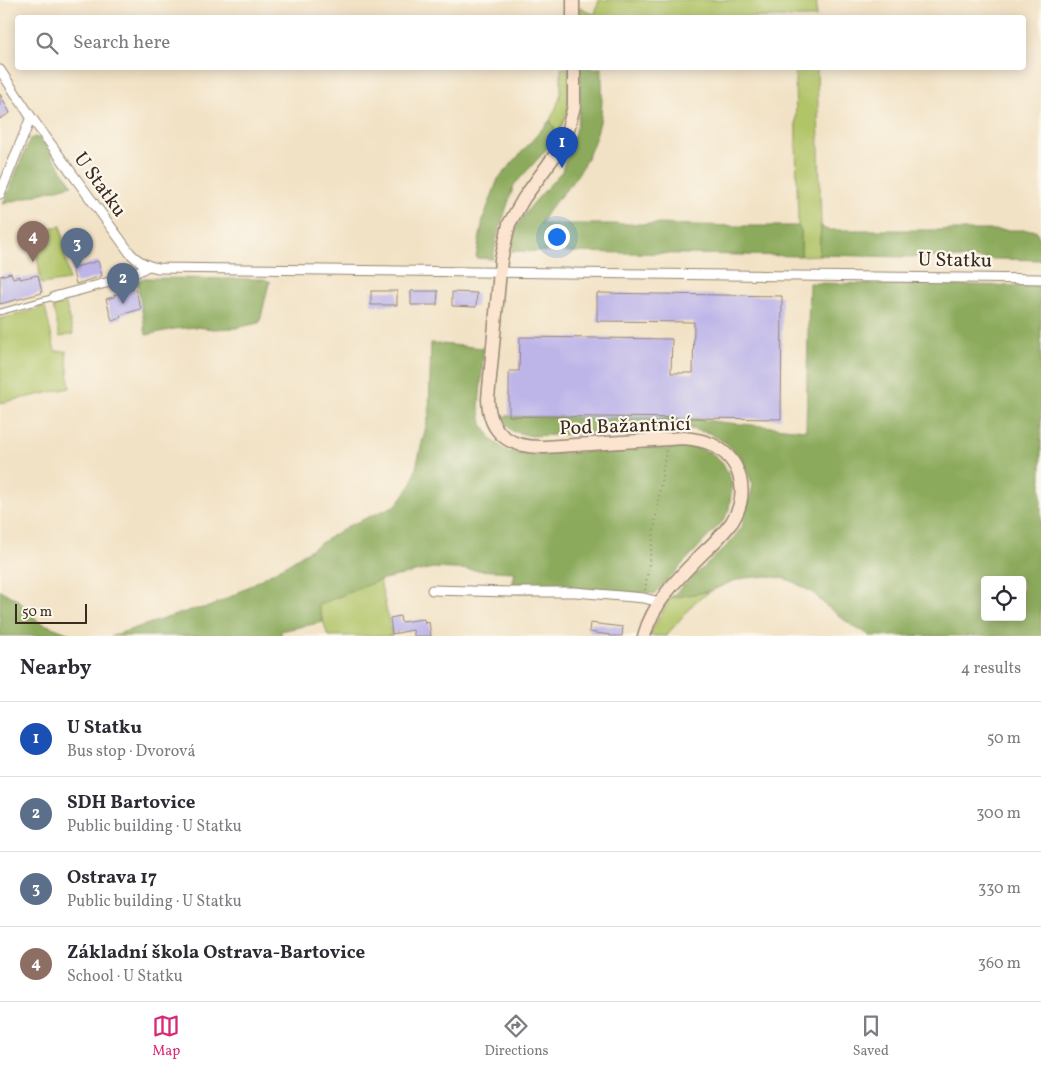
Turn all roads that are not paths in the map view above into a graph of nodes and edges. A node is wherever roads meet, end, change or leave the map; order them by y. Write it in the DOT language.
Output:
graph roads {
  1 [pos="573,0"];
  2 [pos="573,15"];
  3 [pos="0,70"];
  4 [pos="574,70"];
  5 [pos="32,117"];
  6 [pos="0,194"];
  7 [pos="148,266"];
  8 [pos="500,272"];
  9 [pos="1041,278"];
  10 [pos="54,297"];
  11 [pos="0,312"];
  12 [pos="432,590"];
  13 [pos="659,602"];
  14 [pos="644,636"];
  1 -- 2 [label="street"];
  3 -- 5 [label="street, U Statku"];
  4 -- 8 [label="street, Pod Bažantnicí"];
  5 -- 6 [label="street"];
  5 -- 7 [label="street, U Statku"];
  7 -- 8 [label="street, U Statku"];
  7 -- 10 [label="street"];
  8 -- 9 [label="street, U Statku"];
  8 -- 13 [label="street, Pod Bažantnicí"];
  10 -- 11 [label="lane"];
  12 -- 13 [label="street"];
  13 -- 14 [label="street, Pod Bažantnicí"];
}
